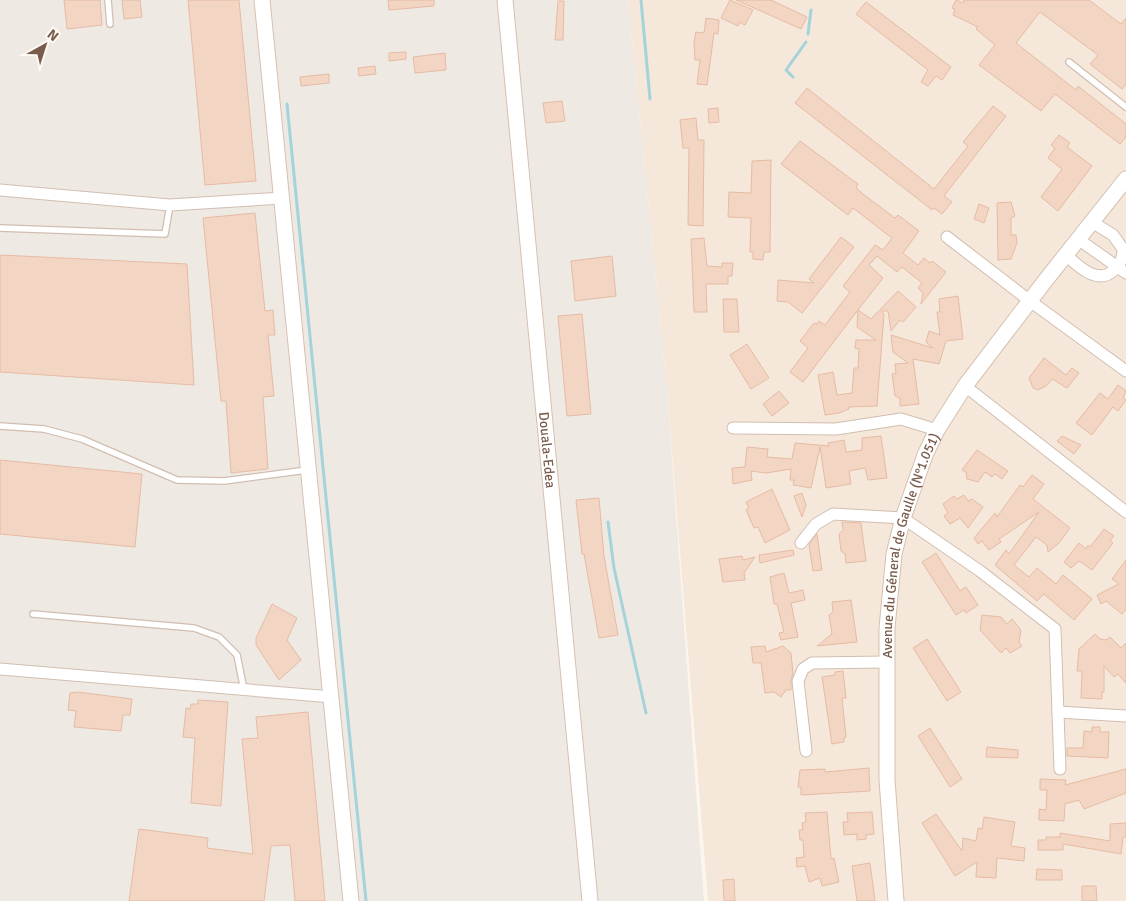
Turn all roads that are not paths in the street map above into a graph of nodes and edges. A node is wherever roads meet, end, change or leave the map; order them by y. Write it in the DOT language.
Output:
graph roads {
  1 [pos="108,0"];
  2 [pos="262,0"];
  3 [pos="504,0"];
  4 [pos="110,24"];
  5 [pos="1069,62"];
  6 [pos="1126,107"];
  7 [pos="1126,179"];
  8 [pos="0,190"];
  9 [pos="282,198"];
  10 [pos="170,205"];
  11 [pos="1092,222"];
  12 [pos="0,228"];
  13 [pos="947,238"];
  14 [pos="1078,239"];
  15 [pos="1125,248"];
  16 [pos="1066,255"];
  17 [pos="1122,270"];
  18 [pos="1030,302"];
  19 [pos="1126,371"];
  20 [pos="965,386"];
  21 [pos="0,426"];
  22 [pos="733,428"];
  23 [pos="936,430"];
  24 [pos="309,470"];
  25 [pos="1126,512"];
  26 [pos="903,518"];
  27 [pos="801,543"];
  28 [pos="33,614"];
  29 [pos="887,662"];
  30 [pos="0,669"];
  31 [pos="244,690"];
  32 [pos="332,697"];
  33 [pos="1058,712"];
  34 [pos="1126,716"];
  35 [pos="806,751"];
  36 [pos="1060,770"];
  37 [pos="351,901"];
  38 [pos="590,901"];
  39 [pos="896,901"];
  1 -- 4 [label="lane"];
  2 -- 9 [label="main road"];
  3 -- 38 [label="main road, Douala-Edea"];
  5 -- 6 [label="lane"];
  7 -- 11 [label="main road, Avenue du Géneral de Gaulle (N°1.051)"];
  8 -- 10 [label="street"];
  9 -- 10 [label="street"];
  9 -- 24 [label="main road"];
  10 -- 12 [label="lane"];
  11 -- 14 [label="main road, Avenue du Géneral de Gaulle (N°1.051)"];
  11 -- 15 [label="street"];
  13 -- 18 [label="street"];
  14 -- 16 [label="main road, Avenue du Géneral de Gaulle (N°1.051)"];
  14 -- 17 [label="street"];
  15 -- 17 [label="street"];
  16 -- 17 [label="street"];
  16 -- 18 [label="main road, Avenue du Géneral de Gaulle (N°1.051)"];
  18 -- 19 [label="street"];
  18 -- 20 [label="main road, Avenue du Géneral de Gaulle (N°1.051)"];
  20 -- 23 [label="main road, Avenue du Géneral de Gaulle (N°1.051)"];
  20 -- 25 [label="street"];
  21 -- 24 [label="lane"];
  22 -- 23 [label="street"];
  23 -- 26 [label="main road, Avenue du Géneral de Gaulle (N°1.051)"];
  24 -- 32 [label="main road"];
  26 -- 27 [label="street"];
  26 -- 29 [label="main road, Avenue du Géneral de Gaulle (N°1.051)"];
  26 -- 33 [label="street"];
  28 -- 31 [label="lane"];
  29 -- 35 [label="street"];
  29 -- 39 [label="main road, Avenue du Géneral de Gaulle (N°1.051)"];
  30 -- 31 [label="street"];
  31 -- 32 [label="street"];
  32 -- 37 [label="main road"];
  33 -- 34 [label="street"];
  33 -- 36 [label="street"];
}
